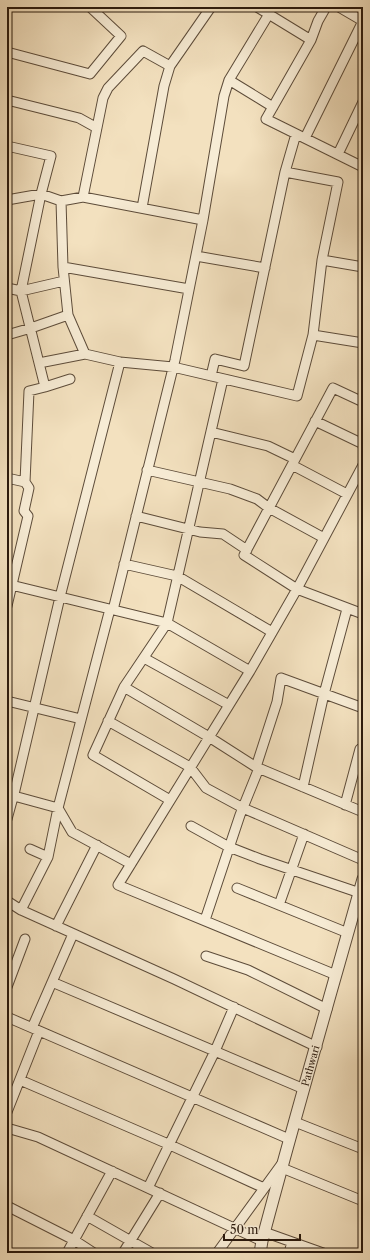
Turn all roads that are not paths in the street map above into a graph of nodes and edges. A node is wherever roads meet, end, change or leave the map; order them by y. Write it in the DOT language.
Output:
graph roads {
  1 [pos="90,7"];
  2 [pos="210,7"];
  3 [pos="257,7"];
  4 [pos="326,7"];
  5 [pos="339,7"];
  6 [pos="269,14"];
  7 [pos="363,21"];
  8 [pos="360,33"];
  9 [pos="311,40"];
  10 [pos="7,52"];
  11 [pos="170,66"];
  12 [pos="229,80"];
  13 [pos="7,100"];
  14 [pos="363,102"];
  15 [pos="273,107"];
  16 [pos="97,128"];
  17 [pos="296,134"];
  18 [pos="305,138"];
  19 [pos="7,146"];
  20 [pos="338,154"];
  21 [pos="363,167"];
  22 [pos="285,172"];
  23 [pos="41,194"];
  24 [pos="83,197"];
  25 [pos="7,200"];
  26 [pos="61,201"];
  27 [pos="142,208"];
  28 [pos="203,220"];
  29 [pos="196,256"];
  30 [pos="322,260"];
  31 [pos="63,267"];
  32 [pos="363,267"];
  33 [pos="265,268"];
  34 [pos="64,281"];
  35 [pos="7,288"];
  36 [pos="189,289"];
  37 [pos="22,291"];
  38 [pos="68,315"];
  39 [pos="31,328"];
  40 [pos="7,335"];
  41 [pos="313,335"];
  42 [pos="363,342"];
  43 [pos="84,354"];
  44 [pos="120,362"];
  45 [pos="39,363"];
  46 [pos="173,367"];
  47 [pos="211,376"];
  48 [pos="70,379"];
  49 [pos="223,379"];
  50 [pos="45,387"];
  51 [pos="363,402"];
  52 [pos="315,421"];
  53 [pos="211,432"];
  54 [pos="363,444"];
  55 [pos="294,462"];
  56 [pos="363,466"];
  57 [pos="147,470"];
  58 [pos="7,478"];
  59 [pos="24,482"];
  60 [pos="200,482"];
  61 [pos="348,494"];
  62 [pos="269,508"];
  63 [pos="136,516"];
  64 [pos="188,529"];
  65 [pos="324,538"];
  66 [pos="247,550"];
  67 [pos="124,564"];
  68 [pos="177,576"];
  69 [pos="9,584"];
  70 [pos="297,589"];
  71 [pos="60,597"];
  72 [pos="7,606"];
  73 [pos="111,609"];
  74 [pos="347,609"];
  75 [pos="363,614"];
  76 [pos="166,622"];
  77 [pos="272,632"];
  78 [pos="144,658"];
  79 [pos="250,671"];
  80 [pos="124,687"];
  81 [pos="324,694"];
  82 [pos="7,700"];
  83 [pos="229,705"];
  84 [pos="34,707"];
  85 [pos="363,708"];
  86 [pos="81,719"];
  87 [pos="108,721"];
  88 [pos="209,737"];
  89 [pos="360,749"];
  90 [pos="190,767"];
  91 [pos="258,768"];
  92 [pos="303,787"];
  93 [pos="14,796"];
  94 [pos="170,800"];
  95 [pos="345,805"];
  96 [pos="58,808"];
  97 [pos="243,808"];
  98 [pos="363,812"];
  99 [pos="7,819"];
  100 [pos="191,826"];
  101 [pos="304,834"];
  102 [pos="97,845"];
  103 [pos="229,847"];
  104 [pos="30,849"];
  105 [pos="48,857"];
  106 [pos="363,860"];
  107 [pos="130,864"];
  108 [pos="292,869"];
  109 [pos="363,879"];
  110 [pos="237,888"];
  111 [pos="361,893"];
  112 [pos="7,901"];
  113 [pos="278,905"];
  114 [pos="21,910"];
  115 [pos="205,920"];
  116 [pos="56,926"];
  117 [pos="348,933"];
  118 [pos="73,934"];
  119 [pos="25,939"];
  120 [pos="206,956"];
  121 [pos="336,975"];
  122 [pos="52,982"];
  123 [pos="7,987"];
  124 [pos="234,1007"];
  125 [pos="327,1009"];
  126 [pos="7,1017"];
  127 [pos="35,1029"];
  128 [pos="317,1047"];
  129 [pos="215,1051"];
  130 [pos="20,1080"];
  131 [pos="304,1089"];
  132 [pos="192,1097"];
  133 [pos="7,1112"];
  134 [pos="295,1122"];
  135 [pos="7,1128"];
  136 [pos="289,1139"];
  137 [pos="168,1144"];
  138 [pos="362,1146"];
  139 [pos="283,1164"];
  140 [pos="112,1171"];
  141 [pos="148,1188"];
  142 [pos="264,1188"];
  143 [pos="160,1193"];
  144 [pos="363,1201"];
  145 [pos="7,1206"];
  146 [pos="87,1216"];
  147 [pos="235,1228"];
  148 [pos="263,1236"];
  149 [pos="74,1240"];
  150 [pos="131,1242"];
  151 [pos="292,1242"];
  152 [pos="67,1253"];
  153 [pos="94,1253"];
  154 [pos="123,1253"];
  155 [pos="152,1253"];
  156 [pos="217,1253"];
  157 [pos="260,1253"];
  158 [pos="289,1253"];
  159 [pos="322,1253"];
  1 -- 10 [label="street"];
  2 -- 11 [label="street"];
  3 -- 6 [label="street"];
  4 -- 9 [label="street"];
  5 -- 7 [label="street"];
  6 -- 9 [label="street"];
  6 -- 12 [label="street"];
  7 -- 8 [label="street"];
  8 -- 18 [label="street"];
  9 -- 15 [label="street"];
  11 -- 16 [label="street"];
  11 -- 27 [label="street"];
  12 -- 15 [label="street"];
  12 -- 28 [label="street"];
  13 -- 16 [label="street"];
  14 -- 20 [label="street"];
  15 -- 17 [label="street"];
  16 -- 24 [label="street"];
  17 -- 18 [label="street"];
  17 -- 22 [label="street"];
  18 -- 20 [label="street"];
  19 -- 23 [label="street"];
  20 -- 21 [label="street"];
  22 -- 30 [label="street"];
  22 -- 33 [label="street"];
  23 -- 25 [label="street"];
  23 -- 26 [label="street"];
  23 -- 37 [label="street"];
  24 -- 26 [label="street"];
  24 -- 27 [label="street"];
  26 -- 31 [label="street"];
  27 -- 28 [label="street"];
  28 -- 29 [label="street"];
  29 -- 33 [label="street"];
  29 -- 36 [label="street"];
  30 -- 32 [label="street"];
  30 -- 41 [label="street"];
  31 -- 34 [label="street"];
  31 -- 36 [label="street"];
  33 -- 47 [label="street"];
  34 -- 37 [label="street"];
  34 -- 38 [label="street"];
  35 -- 37 [label="street"];
  36 -- 46 [label="street"];
  37 -- 39 [label="street"];
  38 -- 39 [label="street"];
  38 -- 43 [label="street"];
  39 -- 40 [label="street"];
  39 -- 45 [label="street"];
  41 -- 42 [label="street"];
  41 -- 49 [label="street"];
  43 -- 44 [label="street"];
  43 -- 45 [label="street"];
  44 -- 46 [label="street"];
  44 -- 71 [label="street"];
  45 -- 50 [label="street"];
  46 -- 47 [label="street"];
  46 -- 57 [label="street"];
  47 -- 49 [label="street"];
  48 -- 50 [label="street"];
  49 -- 53 [label="street"];
  50 -- 59 [label="street"];
  51 -- 52 [label="street"];
  52 -- 54 [label="street"];
  52 -- 55 [label="street"];
  53 -- 55 [label="street"];
  53 -- 60 [label="street"];
  55 -- 61 [label="street"];
  55 -- 62 [label="street"];
  56 -- 61 [label="street"];
  57 -- 60 [label="street"];
  57 -- 63 [label="street"];
  58 -- 59 [label="street"];
  59 -- 69 [label="street"];
  60 -- 62 [label="street"];
  60 -- 64 [label="street"];
  61 -- 65 [label="street"];
  62 -- 65 [label="street"];
  62 -- 66 [label="street"];
  63 -- 64 [label="street"];
  63 -- 67 [label="street"];
  64 -- 66 [label="street"];
  64 -- 68 [label="street"];
  65 -- 70 [label="street"];
  66 -- 70 [label="street"];
  67 -- 68 [label="street"];
  67 -- 73 [label="street"];
  68 -- 76 [label="street"];
  68 -- 77 [label="street"];
  69 -- 71 [label="street"];
  69 -- 72 [label="street"];
  70 -- 74 [label="street"];
  70 -- 77 [label="street"];
  71 -- 73 [label="street"];
  71 -- 84 [label="street"];
  73 -- 76 [label="street"];
  73 -- 86 [label="street"];
  74 -- 75 [label="street"];
  74 -- 81 [label="street"];
  76 -- 78 [label="street"];
  76 -- 79 [label="street"];
  77 -- 79 [label="street"];
  78 -- 80 [label="street"];
  78 -- 83 [label="street"];
  79 -- 83 [label="street"];
  80 -- 87 [label="street"];
  80 -- 88 [label="street"];
  81 -- 85 [label="street"];
  81 -- 91 [label="street"];
  81 -- 92 [label="street"];
  82 -- 84 [label="street"];
  83 -- 88 [label="street"];
  84 -- 86 [label="street"];
  84 -- 93 [label="street"];
  86 -- 96 [label="street"];
  87 -- 90 [label="street"];
  87 -- 94 [label="street"];
  88 -- 90 [label="street"];
  88 -- 91 [label="street"];
  89 -- 95 [label="street"];
  90 -- 94 [label="street"];
  90 -- 97 [label="street"];
  91 -- 92 [label="street"];
  91 -- 97 [label="street"];
  92 -- 95 [label="street"];
  93 -- 96 [label="street"];
  93 -- 99 [label="street"];
  94 -- 107 [label="street"];
  95 -- 98 [label="street"];
  96 -- 102 [label="street"];
  96 -- 105 [label="street"];
  97 -- 101 [label="street"];
  97 -- 103 [label="street"];
  100 -- 103 [label="street"];
  101 -- 106 [label="street"];
  101 -- 108 [label="street"];
  102 -- 107 [label="street"];
  102 -- 116 [label="street"];
  103 -- 108 [label="street"];
  103 -- 115 [label="street"];
  104 -- 105 [label="street"];
  105 -- 114 [label="street"];
  107 -- 115 [label="street"];
  108 -- 111 [label="street"];
  108 -- 113 [label="street"];
  109 -- 111 [label="street, Pathwari"];
  110 -- 113 [label="street"];
  111 -- 117 [label="street, Pathwari"];
  112 -- 114 [label="street"];
  113 -- 117 [label="street"];
  114 -- 116 [label="street"];
  115 -- 121 [label="street"];
  116 -- 118 [label="street"];
  117 -- 121 [label="street, Pathwari"];
  118 -- 122 [label="street"];
  118 -- 124 [label="street"];
  119 -- 123 [label="street"];
  120 -- 125 [label="street"];
  121 -- 125 [label="street, Pathwari"];
  122 -- 127 [label="street"];
  122 -- 129 [label="street"];
  124 -- 128 [label="street"];
  124 -- 129 [label="street"];
  125 -- 128 [label="street, Pathwari"];
  126 -- 127 [label="street"];
  127 -- 130 [label="street"];
  127 -- 132 [label="street"];
  128 -- 131 [label="street, Pathwari"];
  129 -- 131 [label="street"];
  129 -- 132 [label="street"];
  130 -- 133 [label="street"];
  130 -- 137 [label="street"];
  131 -- 134 [label="street, Pathwari"];
  132 -- 136 [label="street"];
  132 -- 137 [label="street"];
  134 -- 136 [label="street, Pathwari"];
  134 -- 138 [label="street"];
  135 -- 140 [label="street"];
  136 -- 139 [label="street, Pathwari"];
  137 -- 141 [label="street"];
  137 -- 142 [label="street"];
  139 -- 142 [label="street"];
  139 -- 144 [label="street"];
  139 -- 148 [label="street, Pathwari"];
  140 -- 141 [label="street"];
  140 -- 146 [label="street"];
  141 -- 143 [label="street"];
  142 -- 147 [label="street"];
  143 -- 147 [label="street"];
  143 -- 150 [label="street"];
  145 -- 149 [label="street"];
  146 -- 149 [label="street"];
  146 -- 150 [label="street"];
  147 -- 148 [label="street"];
  147 -- 156 [label="street"];
  148 -- 151 [label="street"];
  148 -- 157 [label="street, Pathwari"];
  149 -- 152 [label="street"];
  149 -- 153 [label="street"];
  150 -- 154 [label="street"];
  150 -- 155 [label="street"];
  151 -- 158 [label="street"];
  151 -- 159 [label="street"];
}
